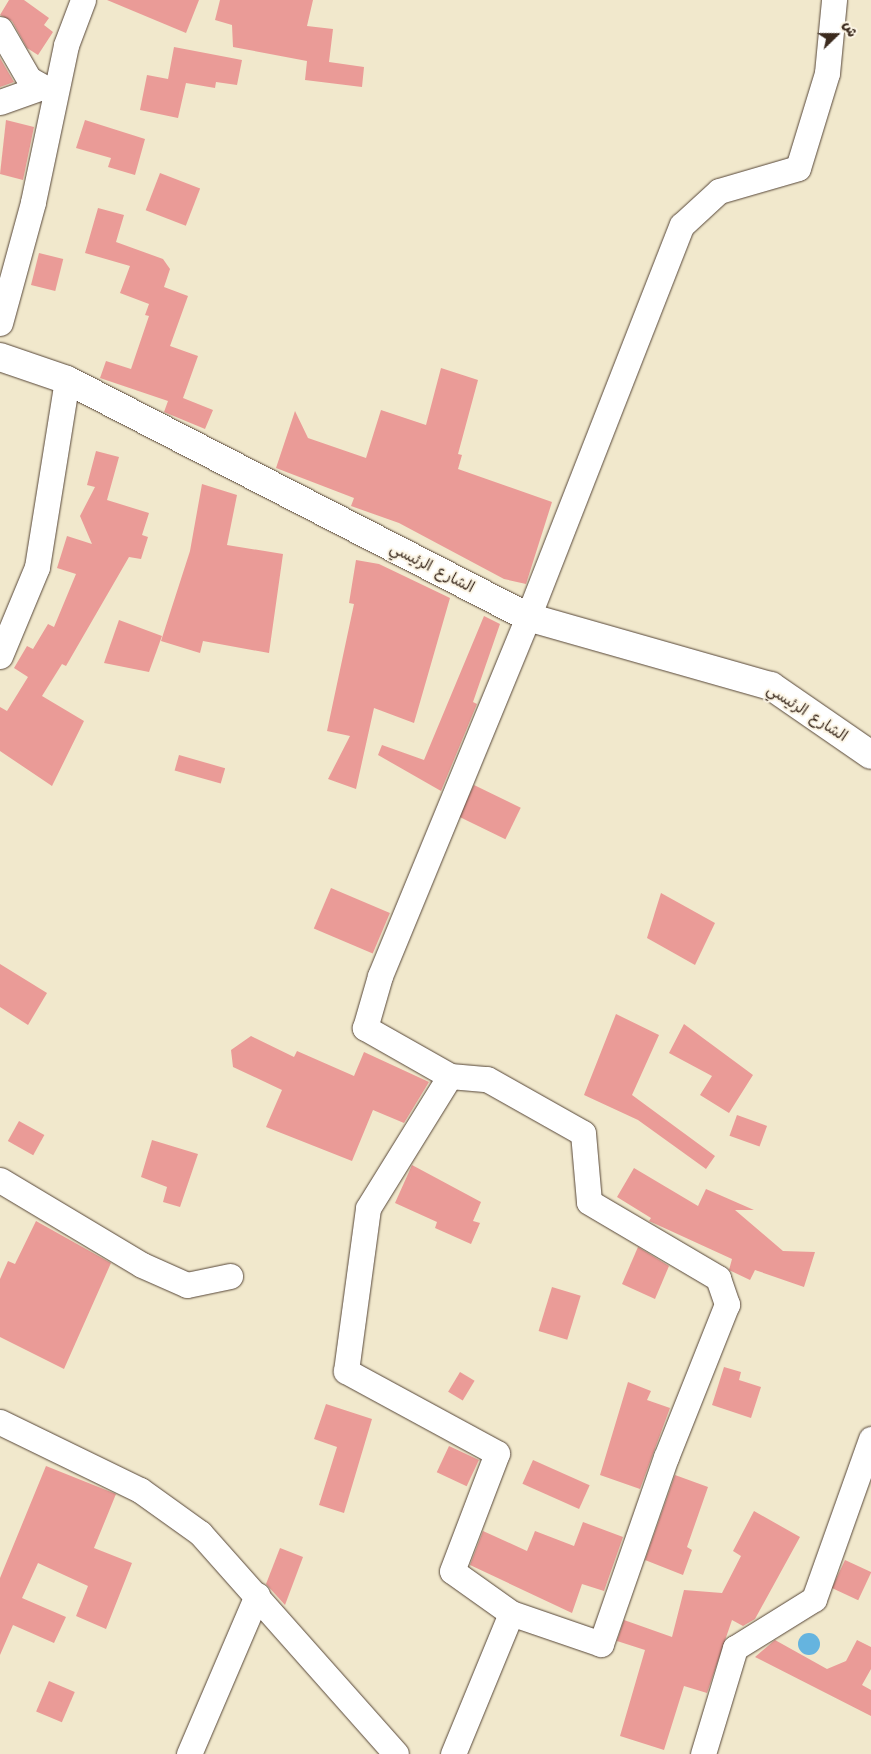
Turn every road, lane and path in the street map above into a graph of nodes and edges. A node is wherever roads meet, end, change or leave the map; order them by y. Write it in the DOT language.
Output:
graph roads {
  1 [pos="83,0"];
  2 [pos="834,0"];
  3 [pos="0,29"];
  4 [pos="46,90"];
  5 [pos="0,102"];
  6 [pos="0,322"];
  7 [pos="0,357"];
  8 [pos="67,380"];
  9 [pos="528,617"];
  10 [pos="0,656"];
  11 [pos="871,755"];
  12 [pos="450,1076"];
  13 [pos="0,1180"];
  14 [pos="230,1276"];
  15 [pos="0,1422"];
  16 [pos="871,1439"];
  17 [pos="257,1595"];
  18 [pos="511,1614"];
  19 [pos="189,1754"];
  20 [pos="396,1754"];
  21 [pos="454,1754"];
  22 [pos="703,1754"];
  1 -- 4 [label="street"];
  2 -- 9 [label="street"];
  3 -- 4 [label="street"];
  4 -- 5 [label="street"];
  4 -- 6 [label="street"];
  7 -- 8 [label="street, الشارع الرئيسي"];
  8 -- 9 [label="street, الشارع الرئيسي"];
  8 -- 10 [label="street"];
  9 -- 11 [label="street, الشارع الرئيسي"];
  9 -- 12 [label="street"];
  12 -- 18 [label="street"];
  12 -- 18 [label="street"];
  13 -- 14 [label="street"];
  15 -- 17 [label="street"];
  16 -- 22 [label="street"];
  17 -- 19 [label="street"];
  17 -- 20 [label="street"];
  18 -- 21 [label="street"];
}
